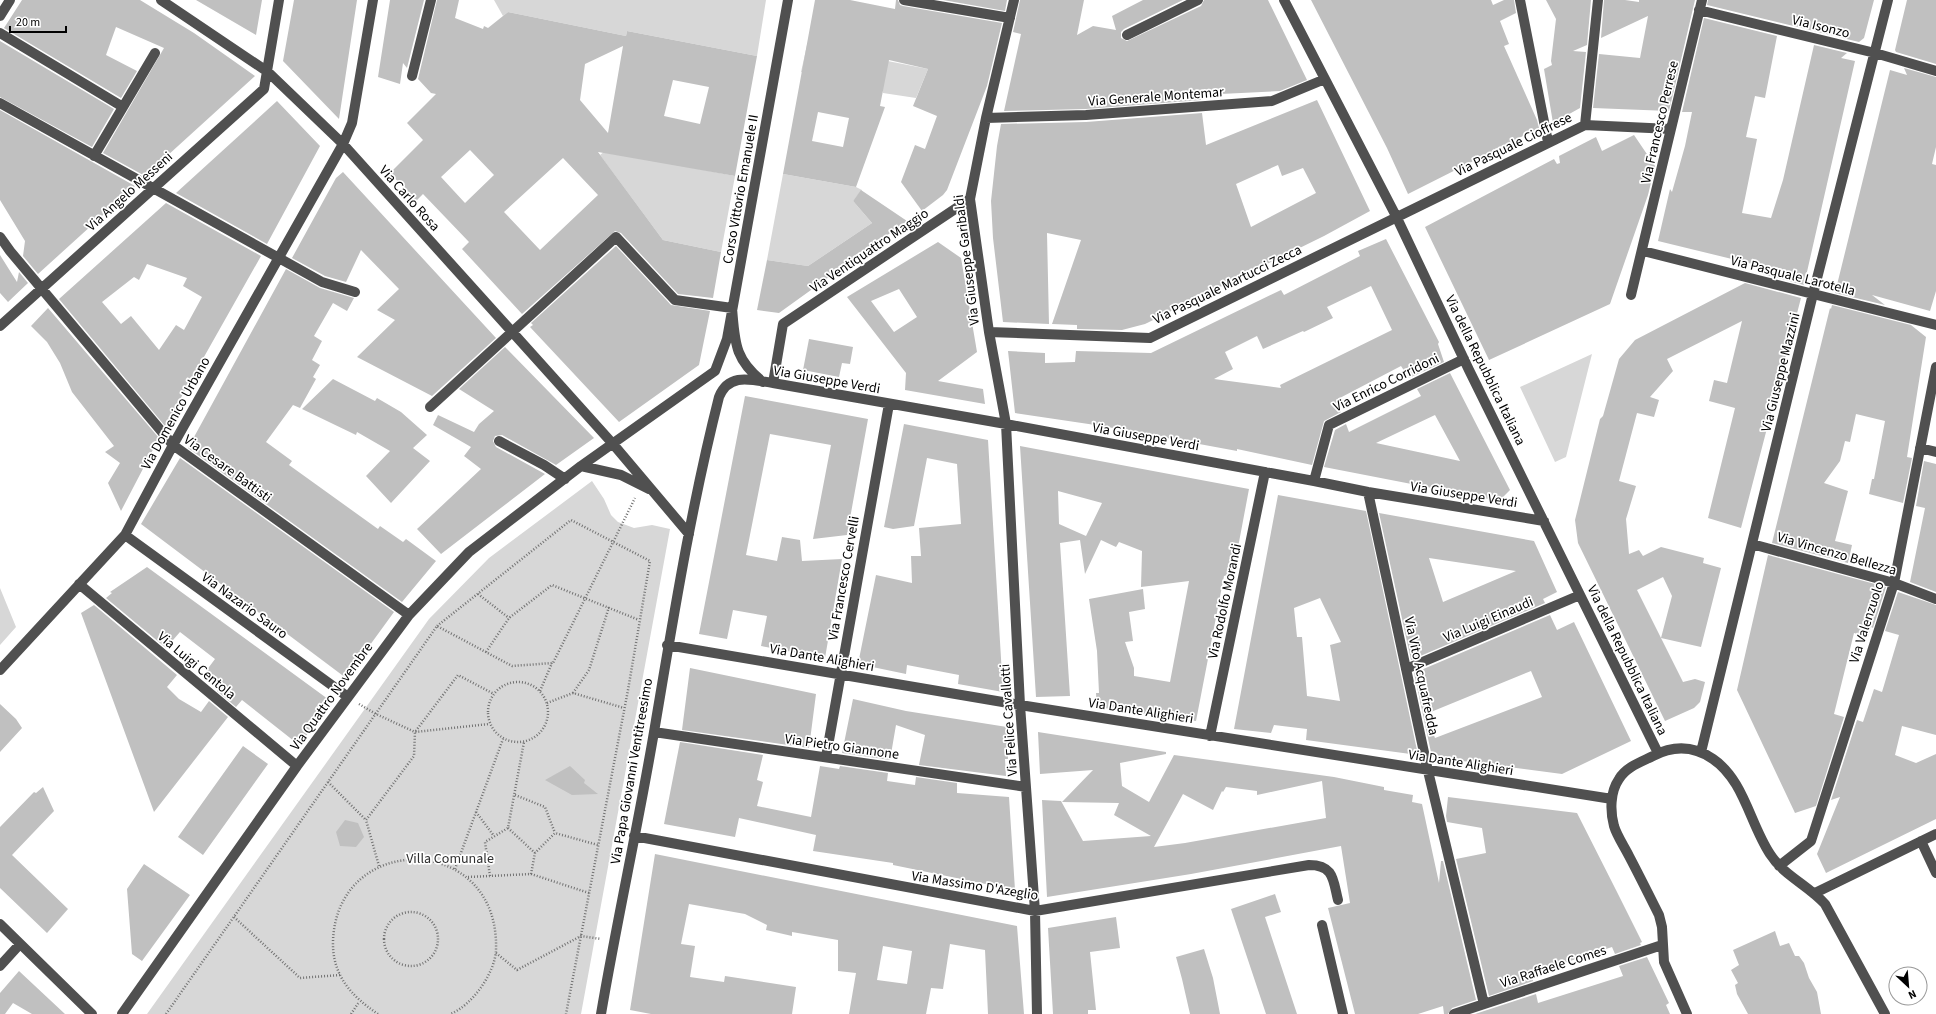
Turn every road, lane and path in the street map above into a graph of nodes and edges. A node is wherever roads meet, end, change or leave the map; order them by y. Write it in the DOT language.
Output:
graph roads {
  1 [pos="10,0"];
  2 [pos="161,0"];
  3 [pos="279,0"];
  4 [pos="373,0"];
  5 [pos="431,0"];
  6 [pos="788,0"];
  7 [pos="904,0"];
  8 [pos="1014,0"];
  9 [pos="1198,0"];
  10 [pos="1284,0"];
  11 [pos="1520,0"];
  12 [pos="1598,0"];
  13 [pos="1888,0"];
  14 [pos="932,2"];
  15 [pos="173,4"];
  16 [pos="1701,5"];
  17 [pos="0,16"];
  18 [pos="1010,18"];
  19 [pos="0,33"];
  20 [pos="1127,35"];
  21 [pos="155,52"];
  22 [pos="1875,53"];
  23 [pos="1936,71"];
  24 [pos="268,72"];
  25 [pos="412,76"];
  26 [pos="1325,79"];
  27 [pos="0,103"];
  28 [pos="123,107"];
  29 [pos="986,118"];
  30 [pos="1585,125"];
  31 [pos="1671,128"];
  32 [pos="1548,142"];
  33 [pos="343,144"];
  34 [pos="94,156"];
  35 [pos="152,189"];
  36 [pos="970,199"];
  37 [pos="1396,216"];
  38 [pos="0,237"];
  39 [pos="1643,251"];
  40 [pos="278,258"];
  41 [pos="41,289"];
  42 [pos="355,292"];
  43 [pos="1631,294"];
  44 [pos="1813,294"];
  45 [pos="732,308"];
  46 [pos="1936,325"];
  47 [pos="0,326"];
  48 [pos="512,332"];
  49 [pos="989,332"];
  50 [pos="1464,359"];
  51 [pos="1936,367"];
  52 [pos="743,379"];
  53 [pos="768,383"];
  54 [pos="889,404"];
  55 [pos="430,407"];
  56 [pos="1006,424"];
  57 [pos="499,441"];
  58 [pos="614,444"];
  59 [pos="173,445"];
  60 [pos="1920,448"];
  61 [pos="1936,452"];
  62 [pos="581,466"];
  63 [pos="1265,472"];
  64 [pos="565,479"];
  65 [pos="1314,481"];
  66 [pos="641,485"];
  67 [pos="652,490"];
  68 [pos="1368,492"];
  69 [pos="1544,521"];
  70 [pos="689,534"];
  71 [pos="125,535"];
  72 [pos="614,542"];
  73 [pos="1752,544"];
  74 [pos="1894,583"];
  75 [pos="79,584"];
  76 [pos="478,594"];
  77 [pos="1580,595"];
  78 [pos="586,598"];
  79 [pos="1936,599"];
  80 [pos="609,607"];
  81 [pos="409,615"];
  82 [pos="509,618"];
  83 [pos="639,620"];
  84 [pos="437,626"];
  85 [pos="667,645"];
  86 [pos="486,652"];
  87 [pos="553,663"];
  88 [pos="1406,669"];
  89 [pos="0,670"];
  90 [pos="840,674"];
  91 [pos="540,691"];
  92 [pos="573,693"];
  93 [pos="494,694"];
  94 [pos="348,697"];
  95 [pos="547,704"];
  96 [pos="1020,705"];
  97 [pos="624,708"];
  98 [pos="376,714"];
  99 [pos="489,724"];
  100 [pos="415,732"];
  101 [pos="654,732"];
  102 [pos="1210,736"];
  103 [pos="503,739"];
  104 [pos="524,742"];
  105 [pos="1701,752"];
  106 [pos="1658,753"];
  107 [pos="826,757"];
  108 [pos="297,766"];
  109 [pos="1428,771"];
  110 [pos="328,782"];
  111 [pos="1026,787"];
  112 [pos="514,795"];
  113 [pos="1612,799"];
  114 [pos="476,812"];
  115 [pos="366,820"];
  116 [pos="508,828"];
  117 [pos="555,833"];
  118 [pos="1936,834"];
  119 [pos="494,836"];
  120 [pos="634,836"];
  121 [pos="1921,841"];
  122 [pos="598,845"];
  123 [pos="535,853"];
  124 [pos="379,866"];
  125 [pos="1779,866"];
  126 [pos="455,869"];
  127 [pos="1936,873"];
  128 [pos="531,874"];
  129 [pos="490,876"];
  130 [pos="467,877"];
  131 [pos="589,893"];
  132 [pos="1815,893"];
  133 [pos="1338,900"];
  134 [pos="1035,911"];
  135 [pos="234,917"];
  136 [pos="0,924"];
  137 [pos="1322,925"];
  138 [pos="581,936"];
  139 [pos="613,941"];
  140 [pos="20,944"];
  141 [pos="1662,946"];
  142 [pos="388,953"];
  143 [pos="496,953"];
  144 [pos="0,966"];
  145 [pos="340,975"];
  146 [pos="360,1002"];
  147 [pos="1484,1004"];
  148 [pos="92,1014"];
  149 [pos="122,1014"];
  150 [pos="166,1014"];
  151 [pos="350,1014"];
  152 [pos="378,1014"];
  153 [pos="450,1014"];
  154 [pos="566,1014"];
  155 [pos="601,1014"];
  156 [pos="1037,1014"];
  157 [pos="1343,1014"];
  158 [pos="1454,1014"];
  159 [pos="1687,1014"];
  160 [pos="1885,1014"];
  1 -- 17 [label="street"];
  2 -- 15 [label="street, Via Carlo Rosa"];
  3 -- 24 [label="street, Via Angelo Messeni"];
  4 -- 33 [label="street, Via Domenico Urbano"];
  5 -- 25 [label="street"];
  6 -- 45 [label="street, Corso Vittorio Emanuele II"];
  7 -- 14 [label="street"];
  8 -- 18 [label="street, Via Giuseppe Garibaldi"];
  9 -- 20 [label="street"];
  10 -- 26 [label="street, Via della Repubblica Italiana"];
  11 -- 32 [label="street"];
  12 -- 30 [label="street"];
  13 -- 22 [label="street, Via Giuseppe Mazzini"];
  14 -- 18 [label="street"];
  15 -- 24 [label="street, Via Carlo Rosa"];
  16 -- 22 [label="street, Via Isonzo"];
  16 -- 31 [label="street, Via Francesco Perrese"];
  18 -- 29 [label="street, Via Giuseppe Garibaldi"];
  19 -- 28 [label="street"];
  21 -- 28 [label="street"];
  22 -- 23 [label="street, Via Isonzo"];
  22 -- 44 [label="street, Via Giuseppe Mazzini"];
  24 -- 33 [label="street, Via Carlo Rosa"];
  24 -- 35 [label="street, Via Angelo Messeni"];
  26 -- 29 [label="street, Via Generale Montemar"];
  26 -- 37 [label="street, Via della Repubblica Italiana"];
  27 -- 34 [label="street"];
  28 -- 34 [label="street"];
  29 -- 36 [label="street, Via Giuseppe Garibaldi"];
  30 -- 31 [label="street, Via Pasquale Cioffrese"];
  30 -- 32 [label="street, Via Pasquale Cioffrese"];
  31 -- 39 [label="street, Via Francesco Perrese"];
  32 -- 37 [label="street, Via Pasquale Cioffrese"];
  33 -- 40 [label="street, Via Domenico Urbano"];
  33 -- 48 [label="street, Via Carlo Rosa"];
  34 -- 35 [label="street"];
  35 -- 40 [label="street"];
  35 -- 41 [label="street, Via Angelo Messeni"];
  36 -- 49 [label="street, Via Giuseppe Garibaldi"];
  36 -- 53 [label="street, Via Ventiquattro Maggio"];
  37 -- 49 [label="street, Via Pasquale Martucci Zecca"];
  37 -- 50 [label="street, Via della Repubblica Italiana"];
  38 -- 41 [label="street, Via Cesare Battisti"];
  39 -- 43 [label="street, Via Francesco Perrese"];
  39 -- 44 [label="street, Via Pasquale Larotella"];
  40 -- 42 [label="street"];
  40 -- 59 [label="street, Via Domenico Urbano"];
  41 -- 47 [label="street, Via Angelo Messeni"];
  41 -- 59 [label="street, Via Cesare Battisti"];
  44 -- 46 [label="street, Via Pasquale Larotella"];
  44 -- 73 [label="street, Via Giuseppe Mazzini"];
  45 -- 48 [label="street"];
  45 -- 53 [label="street"];
  45 -- 58 [label="street, Corso Vittorio Emanuele II"];
  48 -- 55 [label="street"];
  48 -- 58 [label="street, Via Carlo Rosa"];
  49 -- 56 [label="street, Via Giuseppe Garibaldi"];
  50 -- 65 [label="street, Via Enrico Corridoni"];
  50 -- 69 [label="street, Via della Repubblica Italiana"];
  51 -- 60 [label="street, Via Valenzuolo"];
  52 -- 53 [label="street, Via Giuseppe Verdi"];
  52 -- 70 [label="street, Via Papa Giovanni Ventitreesimo"];
  53 -- 54 [label="street, Via Giuseppe Verdi"];
  54 -- 56 [label="street, Via Giuseppe Verdi"];
  54 -- 90 [label="street, Via Francesco Cervelli"];
  56 -- 63 [label="street, Via Giuseppe Verdi"];
  56 -- 96 [label="street, Via Felice Cavallotti"];
  57 -- 64 [label="street"];
  58 -- 62 [label="street, Via Quattro Novembre"];
  58 -- 67 [label="street, Via Carlo Rosa"];
  59 -- 71 [label="street, Via Domenico Urbano"];
  59 -- 81 [label="street, Via Cesare Battisti"];
  60 -- 61 [label="street"];
  60 -- 74 [label="street, Via Valenzuolo"];
  62 -- 64 [label="street, Via Quattro Novembre"];
  62 -- 66 [label="street"];
  63 -- 65 [label="street, Via Giuseppe Verdi"];
  63 -- 102 [label="street, Via Rodolfo Morandi"];
  64 -- 81 [label="street, Via Quattro Novembre"];
  65 -- 68 [label="street, Via Giuseppe Verdi"];
  66 -- 67 [label="street"];
  66 -- 72 [label="path"];
  67 -- 70 [label="street, Via Carlo Rosa"];
  68 -- 69 [label="street, Via Giuseppe Verdi"];
  68 -- 88 [label="street, Via Vito Acquafredda"];
  69 -- 77 [label="street, Via della Repubblica Italiana"];
  70 -- 85 [label="street, Via Papa Giovanni Ventitreesimo"];
  71 -- 75 [label="street, Via Domenico Urbano"];
  71 -- 94 [label="street, Via Nazario Sauro"];
  72 -- 76 [label="path"];
  72 -- 78 [label="path"];
  72 -- 83 [label="path"];
  73 -- 74 [label="street, Via Vincenzo Bellezza"];
  73 -- 105 [label="street, Via Giuseppe Mazzini"];
  74 -- 79 [label="street, Via Vincenzo Bellezza"];
  74 -- 125 [label="street, Via Valenzuolo"];
  75 -- 89 [label="street, Via Domenico Urbano"];
  75 -- 108 [label="street, Via Luigi Centola"];
  76 -- 82 [label="path"];
  76 -- 84 [label="path"];
  77 -- 88 [label="street, Via Luigi Einaudi"];
  77 -- 106 [label="street, Via della Repubblica Italiana"];
  78 -- 80 [label="path"];
  78 -- 82 [label="path"];
  78 -- 87 [label="path"];
  80 -- 83 [label="path"];
  80 -- 92 [label="path"];
  81 -- 94 [label="street, Via Quattro Novembre"];
  82 -- 86 [label="path"];
  83 -- 97 [label="path"];
  84 -- 86 [label="path"];
  84 -- 98 [label="path"];
  85 -- 90 [label="street, Via Dante Alighieri"];
  85 -- 101 [label="street, Via Papa Giovanni Ventitreesimo"];
  86 -- 87 [label="path"];
  87 -- 91 [label="path"];
  88 -- 109 [label="street, Via Vito Acquafredda"];
  90 -- 96 [label="street, Via Dante Alighieri"];
  90 -- 107 [label="street, Via Francesco Cervelli"];
  91 -- 93 [label="path"];
  91 -- 95 [label="path"];
  92 -- 95 [label="path"];
  92 -- 97 [label="path"];
  93 -- 99 [label="path"];
  93 -- 100 [label="path"];
  94 -- 98 [label="path"];
  94 -- 108 [label="street, Via Quattro Novembre"];
  95 -- 104 [label="path"];
  96 -- 102 [label="street, Via Dante Alighieri"];
  96 -- 111 [label="street, Via Felice Cavallotti"];
  97 -- 122 [label="path"];
  98 -- 100 [label="path"];
  98 -- 110 [label="path"];
  99 -- 100 [label="path"];
  99 -- 103 [label="path"];
  100 -- 115 [label="path"];
  101 -- 107 [label="street, Via Pietro Giannone"];
  101 -- 120 [label="street, Via Papa Giovanni Ventitreesimo"];
  102 -- 109 [label="street, Via Dante Alighieri"];
  103 -- 104 [label="path"];
  103 -- 114 [label="path"];
  104 -- 112 [label="path"];
  105 -- 106 [label="street"];
  105 -- 125 [label="street"];
  106 -- 113 [label="street"];
  107 -- 111 [label="street, Via Pietro Giannone"];
  108 -- 149 [label="street, Via Quattro Novembre"];
  109 -- 113 [label="street, Via Dante Alighieri"];
  109 -- 147 [label="street, Via Vito Acquafredda"];
  110 -- 115 [label="path"];
  110 -- 135 [label="path"];
  111 -- 134 [label="street, Via Felice Cavallotti"];
  112 -- 116 [label="path"];
  112 -- 117 [label="path"];
  113 -- 141 [label="street"];
  114 -- 119 [label="path"];
  114 -- 126 [label="path"];
  115 -- 124 [label="path"];
  116 -- 119 [label="path"];
  116 -- 123 [label="path"];
  117 -- 122 [label="path"];
  117 -- 123 [label="path"];
  118 -- 121 [label="street"];
  119 -- 129 [label="path"];
  120 -- 134 [label="street, Via Massimo D'Azeglio"];
  120 -- 139 [label="street, Via Papa Giovanni Ventitreesimo"];
  121 -- 127 [label="street"];
  121 -- 132 [label="street"];
  122 -- 131 [label="path"];
  123 -- 128 [label="path"];
  124 -- 126 [label="path"];
  124 -- 145 [label="path"];
  125 -- 132 [label="street"];
  126 -- 130 [label="path"];
  128 -- 129 [label="path"];
  128 -- 131 [label="path"];
  129 -- 130 [label="path"];
  130 -- 143 [label="path"];
  131 -- 138 [label="path"];
  132 -- 160 [label="street"];
  133 -- 134 [label="street, Via Massimo D'Azeglio"];
  134 -- 156 [label="street, Via Felice Cavallotti"];
  135 -- 145 [label="path"];
  135 -- 150 [label="path"];
  136 -- 140 [label="street"];
  137 -- 157 [label="street"];
  138 -- 139 [label="path"];
  138 -- 143 [label="path"];
  138 -- 154 [label="path"];
  139 -- 155 [label="street, Via Papa Giovanni Ventitreesimo"];
  140 -- 144 [label="street"];
  140 -- 148 [label="street"];
  141 -- 147 [label="street, Via Raffaele Comes"];
  141 -- 159 [label="street"];
  142 -- 142 [label="path"];
  143 -- 153 [label="path"];
  145 -- 146 [label="path"];
  146 -- 151 [label="path"];
  146 -- 152 [label="path"];
  147 -- 158 [label="street, Via Raffaele Comes"];
}
